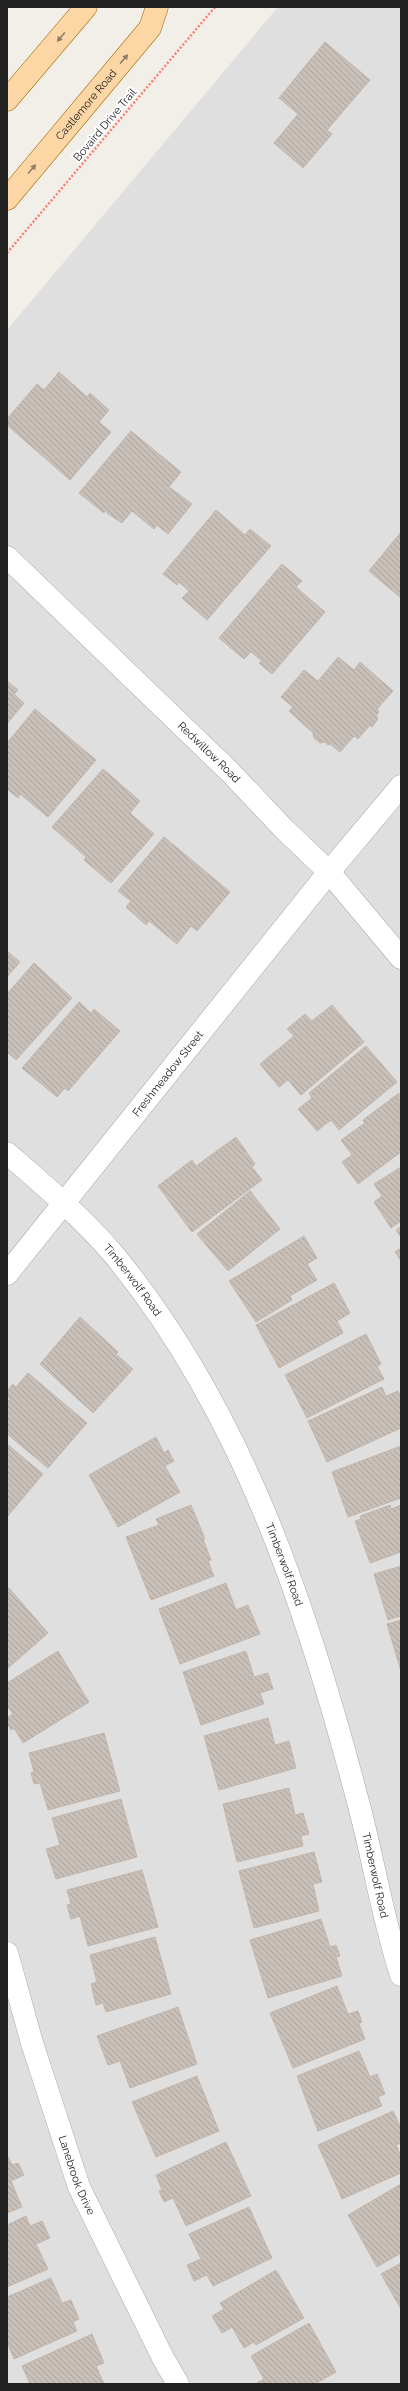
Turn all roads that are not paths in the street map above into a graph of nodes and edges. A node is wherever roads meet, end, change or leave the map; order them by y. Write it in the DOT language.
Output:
graph roads {
  1 [pos="86,7"];
  2 [pos="157,7"];
  3 [pos="7,100"];
  4 [pos="7,199"];
  5 [pos="7,557"];
  6 [pos="401,786"];
  7 [pos="329,872"];
  8 [pos="401,958"];
  9 [pos="7,1153"];
  10 [pos="65,1203"];
  11 [pos="7,1274"];
  12 [pos="7,1953"];
  13 [pos="401,1975"];
  14 [pos="178,2384"];
  1 -- 3 [label="main road, one-way"];
  4 -- 2 [label="main road, Castlemore Road, one-way"];
  5 -- 7 [label="street, Redwillow Road"];
  6 -- 7 [label="street, Freshmeadow Street"];
  7 -- 8 [label="street, Redwillow Road"];
  7 -- 10 [label="street, Freshmeadow Street"];
  9 -- 10 [label="street, Timberwolf Road"];
  10 -- 11 [label="street, Freshmeadow Street"];
  10 -- 13 [label="street, Timberwolf Road"];
  12 -- 14 [label="street, Lanebrook Drive"];
}
